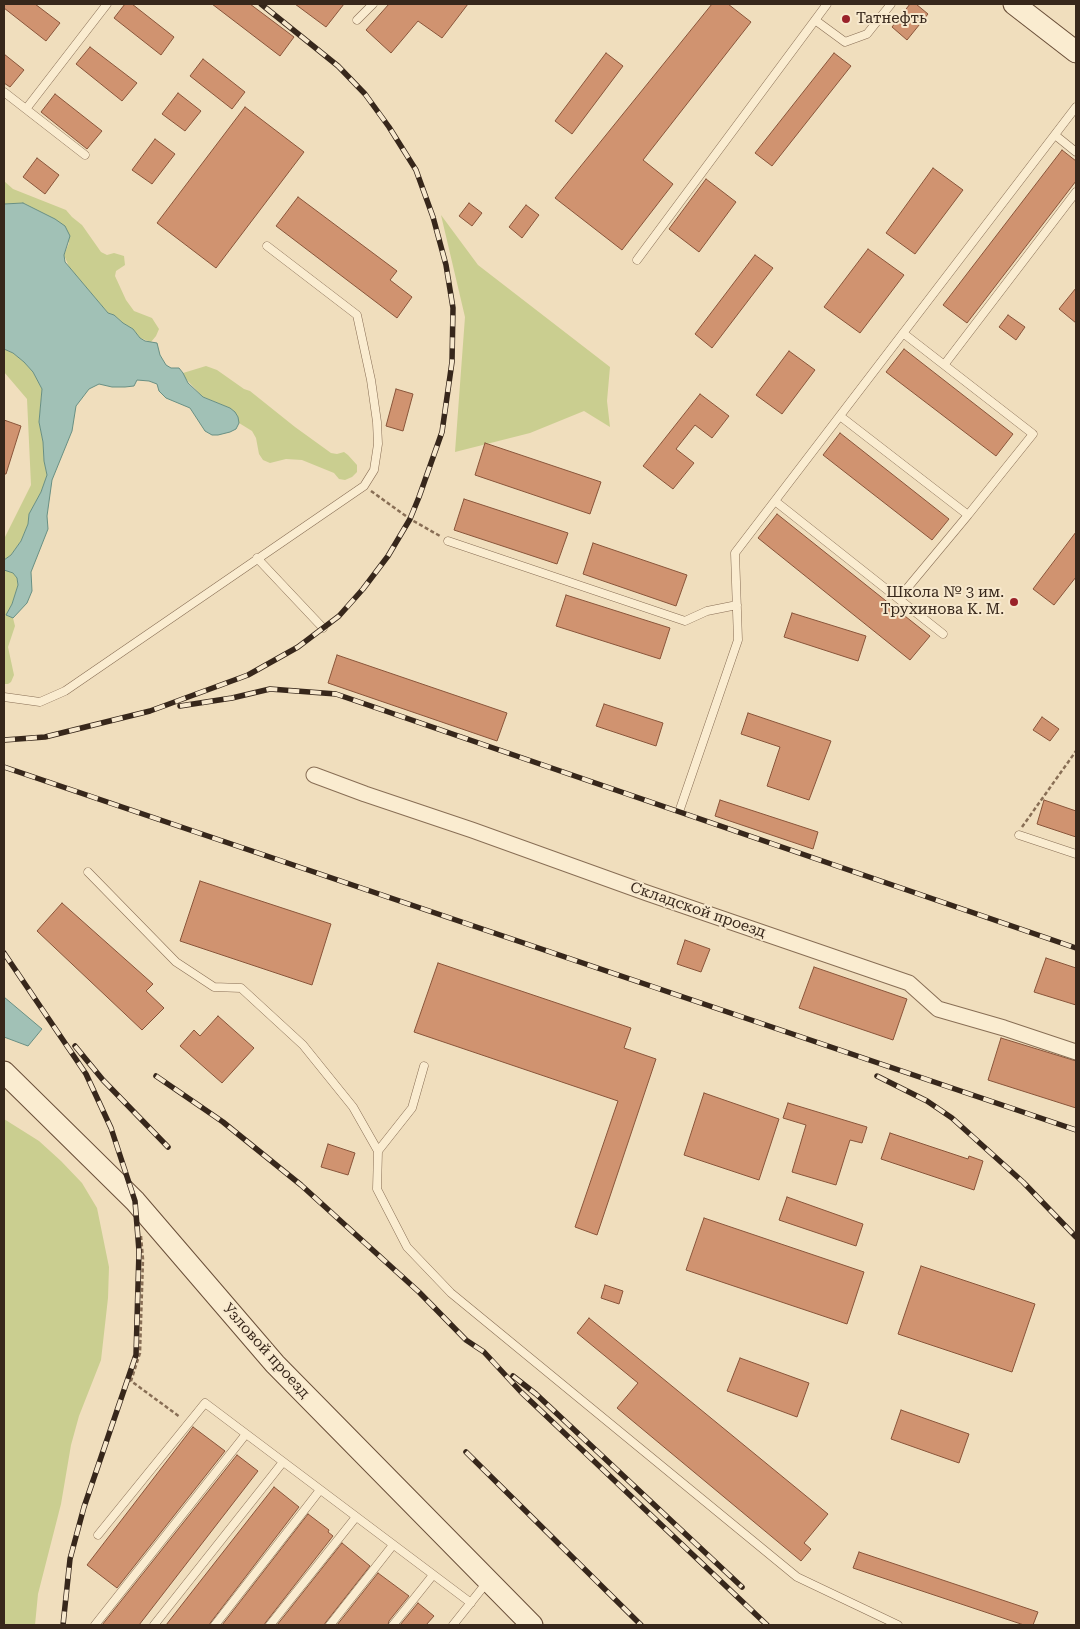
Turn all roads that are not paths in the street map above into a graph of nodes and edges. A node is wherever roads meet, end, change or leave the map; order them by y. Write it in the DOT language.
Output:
graph roads {
  1 [pos="107,4"];
  2 [pos="373,4"];
  3 [pos="828,4"];
  4 [pos="891,4"];
  5 [pos="1018,5"];
  6 [pos="357,20"];
  7 [pos="815,20"];
  8 [pos="1076,52"];
  9 [pos="4,92"];
  10 [pos="1076,107"];
  11 [pos="26,109"];
  12 [pos="1055,135"];
  13 [pos="1076,152"];
  14 [pos="84,155"];
  15 [pos="1076,192"];
  16 [pos="267,246"];
  17 [pos="637,260"];
  18 [pos="903,333"];
  19 [pos="944,365"];
  20 [pos="840,416"];
  21 [pos="775,501"];
  22 [pos="968,515"];
  23 [pos="448,541"];
  24 [pos="258,558"];
  25 [pos="899,598"];
  26 [pos="737,605"];
  27 [pos="323,628"];
  28 [pos="943,634"];
  29 [pos="4,698"];
  30 [pos="314,775"];
  31 [pos="680,810"];
  32 [pos="1018,835"];
  33 [pos="1076,854"];
  34 [pos="88,872"];
  35 [pos="1076,1052"];
  36 [pos="424,1066"];
  37 [pos="4,1072"];
  38 [pos="378,1150"];
  39 [pos="246,1434"];
  40 [pos="282,1462"];
  41 [pos="320,1490"];
  42 [pos="356,1517"];
  43 [pos="98,1535"];
  44 [pos="393,1545"];
  45 [pos="433,1575"];
  46 [pos="488,1581"];
  47 [pos="470,1603"];
  48 [pos="95,1625"];
  49 [pos="154,1625"];
  50 [pos="215,1625"];
  51 [pos="270,1625"];
  52 [pos="330,1625"];
  53 [pos="393,1625"];
  54 [pos="453,1625"];
  55 [pos="532,1625"];
  56 [pos="898,1625"];
  1 -- 11 [label="lane"];
  2 -- 6 [label="lane"];
  3 -- 7 [label="lane"];
  4 -- 7 [label="lane"];
  5 -- 8 [label="street"];
  7 -- 17 [label="lane"];
  9 -- 11 [label="lane"];
  10 -- 12 [label="lane"];
  11 -- 14 [label="lane"];
  12 -- 13 [label="lane"];
  12 -- 18 [label="lane"];
  15 -- 19 [label="lane"];
  16 -- 24 [label="lane"];
  18 -- 19 [label="lane"];
  18 -- 20 [label="lane"];
  19 -- 22 [label="lane"];
  20 -- 21 [label="lane"];
  20 -- 22 [label="lane"];
  21 -- 25 [label="lane"];
  21 -- 26 [label="lane"];
  22 -- 25 [label="lane"];
  23 -- 26 [label="lane"];
  24 -- 27 [label="lane"];
  24 -- 29 [label="lane"];
  25 -- 28 [label="lane"];
  26 -- 31 [label="lane"];
  30 -- 35 [label="street, Складской проезд"];
  32 -- 33 [label="lane"];
  34 -- 38 [label="lane"];
  36 -- 38 [label="lane"];
  37 -- 46 [label="street, Узловой проезд"];
  38 -- 56 [label="lane"];
  39 -- 40 [label="lane"];
  39 -- 43 [label="lane"];
  39 -- 48 [label="lane"];
  40 -- 41 [label="lane"];
  40 -- 49 [label="lane"];
  41 -- 42 [label="lane"];
  41 -- 50 [label="lane"];
  42 -- 44 [label="lane"];
  42 -- 51 [label="lane"];
  44 -- 45 [label="lane"];
  44 -- 52 [label="lane"];
  45 -- 47 [label="lane"];
  45 -- 53 [label="lane"];
  46 -- 47 [label="lane"];
  46 -- 55 [label="street, Узловой проезд"];
  47 -- 54 [label="lane"];
}
